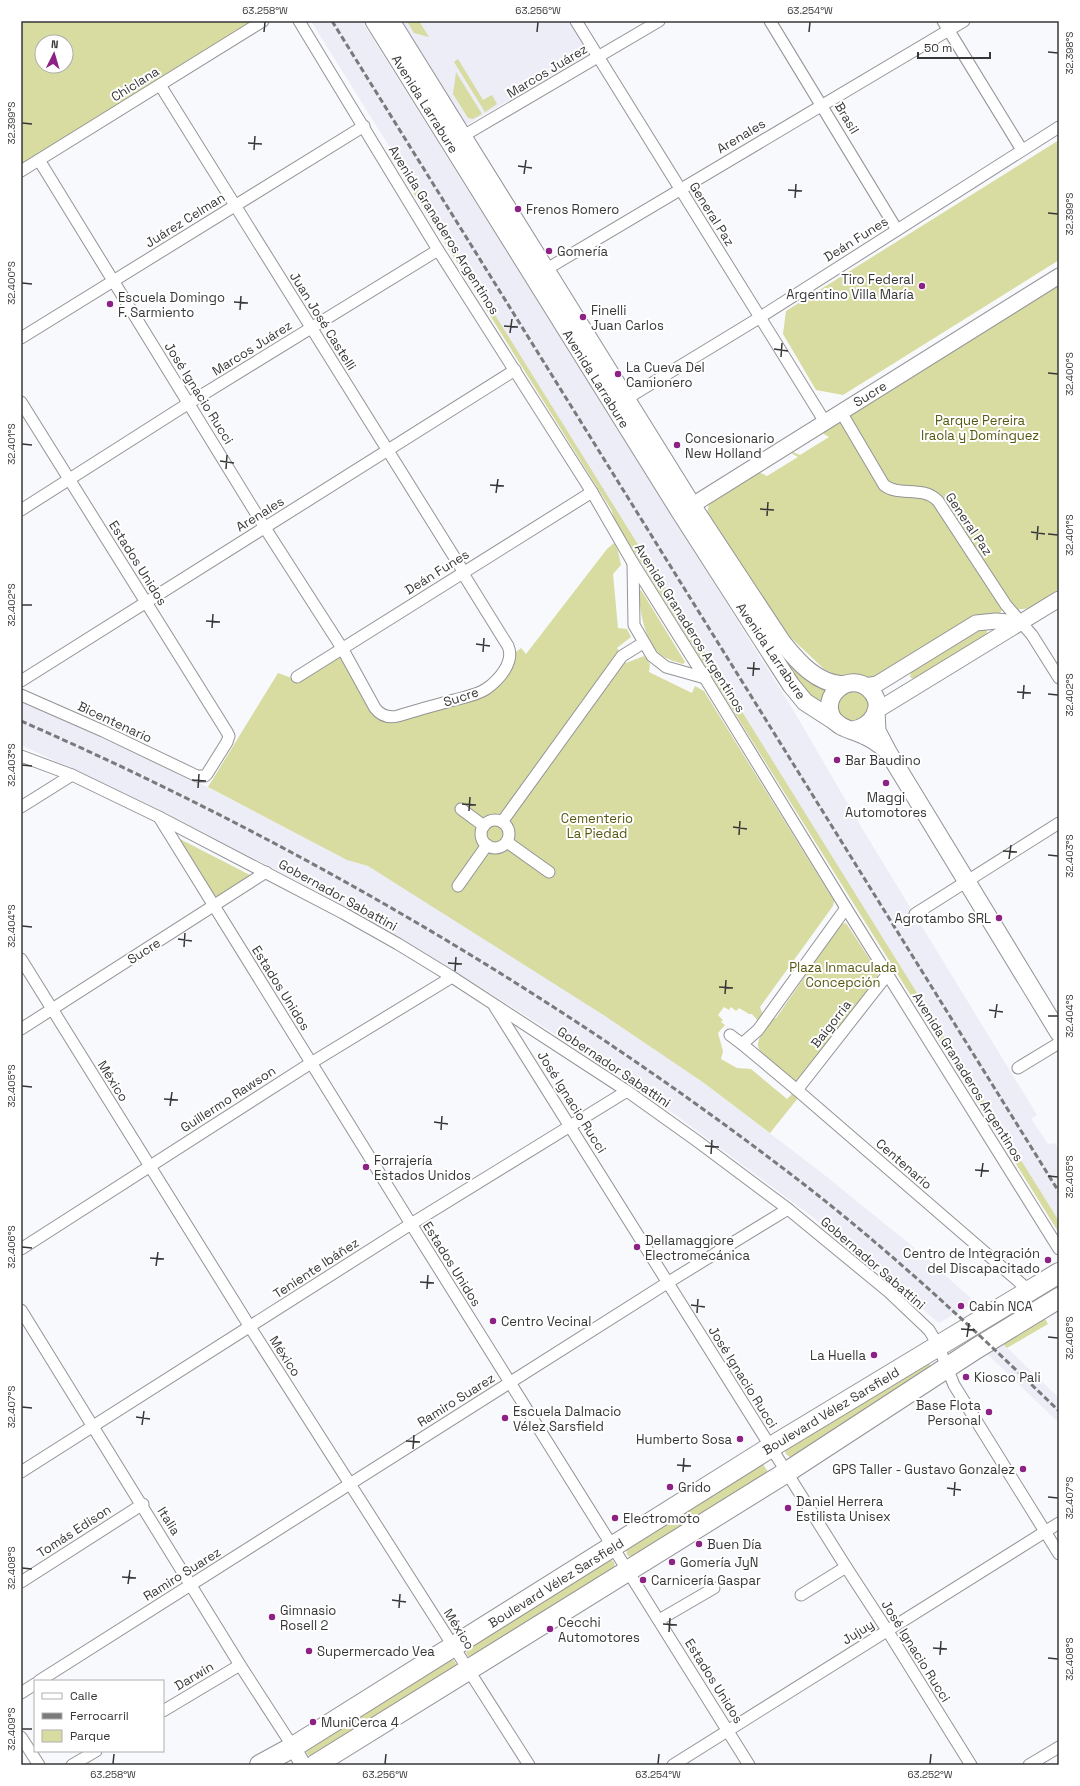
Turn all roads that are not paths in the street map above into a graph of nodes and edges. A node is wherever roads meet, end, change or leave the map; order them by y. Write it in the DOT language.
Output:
graph roads {
  1 [pos="263,21"];
  2 [pos="299,21"];
  3 [pos="374,21"];
  4 [pos="391,21"];
  5 [pos="576,21"];
  6 [pos="659,21"];
  7 [pos="770,21"];
  8 [pos="964,21"];
  9 [pos="946,26"];
  10 [pos="598,57"];
  11 [pos="160,85"];
  12 [pos="822,104"];
  13 [pos="364,126"];
  14 [pos="1059,127"];
  15 [pos="456,141"];
  16 [pos="1022,150"];
  17 [pos="39,160"];
  18 [pos="21,171"];
  19 [pos="680,188"];
  20 [pos="234,205"];
  21 [pos="898,230"];
  22 [pos="438,250"];
  23 [pos="539,273"];
  24 [pos="1059,276"];
  25 [pos="112,282"];
  26 [pos="759,318"];
  27 [pos="311,328"];
  28 [pos="21,338"];
  29 [pos="515,370"];
  30 [pos="626,399"];
  31 [pos="21,402"];
  32 [pos="189,403"];
  33 [pos="841,412"];
  34 [pos="825,422"];
  35 [pos="387,450"];
  36 [pos="69,478"];
  37 [pos="592,492"];
  38 [pos="686,508"];
  39 [pos="21,510"];
  40 [pos="265,528"];
  41 [pos="633,563"];
  42 [pos="463,572"];
  43 [pos="1059,599"];
  44 [pos="146,603"];
  45 [pos="1021,623"];
  46 [pos="643,643"];
  47 [pos="342,648"];
  48 [pos="510,650"];
  49 [pos="297,677"];
  50 [pos="705,678"];
  51 [pos="1059,678"];
  52 [pos="21,681"];
  53 [pos="844,684"];
  54 [pos="865,686"];
  55 [pos="21,695"];
  56 [pos="876,711"];
  57 [pos="390,717"];
  58 [pos="836,722"];
  59 [pos="852,730"];
  60 [pos="888,752"];
  61 [pos="21,756"];
  62 [pos="72,775"];
  63 [pos="197,776"];
  64 [pos="21,807"];
  65 [pos="461,809"];
  66 [pos="159,817"];
  67 [pos="502,822"];
  68 [pos="1059,823"];
  69 [pos="484,826"];
  70 [pos="506,842"];
  71 [pos="487,845"];
  72 [pos="266,872"];
  73 [pos="549,872"];
  74 [pos="967,881"];
  75 [pos="458,886"];
  76 [pos="213,906"];
  77 [pos="846,908"];
  78 [pos="915,914"];
  79 [pos="21,959"];
  80 [pos="887,975"];
  81 [pos="452,977"];
  82 [pos="492,1003"];
  83 [pos="52,1010"];
  84 [pos="21,1029"];
  85 [pos="1059,1033"];
  86 [pos="730,1035"];
  87 [pos="1059,1043"];
  88 [pos="742,1044"];
  89 [pos="312,1062"];
  90 [pos="1018,1068"];
  91 [pos="797,1090"];
  92 [pos="627,1091"];
  93 [pos="571,1126"];
  94 [pos="149,1166"];
  95 [pos="788,1209"];
  96 [pos="411,1224"];
  97 [pos="21,1249"];
  98 [pos="1059,1249"];
  99 [pos="1059,1273"];
  100 [pos="667,1283"];
  101 [pos="1030,1291"];
  102 [pos="1052,1302"];
  103 [pos="21,1310"];
  104 [pos="250,1327"];
  105 [pos="938,1345"];
  106 [pos="947,1368"];
  107 [pos="510,1382"];
  108 [pos="94,1426"];
  109 [pos="771,1447"];
  110 [pos="21,1472"];
  111 [pos="787,1472"];
  112 [pos="350,1484"];
  113 [pos="143,1504"];
  114 [pos="1059,1523"];
  115 [pos="1045,1532"];
  116 [pos="613,1547"];
  117 [pos="1059,1554"];
  118 [pos="846,1567"];
  119 [pos="628,1571"];
  120 [pos="21,1582"];
  121 [pos="192,1584"];
  122 [pos="714,1588"];
  123 [pos="801,1595"];
  124 [pos="659,1620"];
  125 [pos="887,1630"];
  126 [pos="454,1647"];
  127 [pos="240,1664"];
  128 [pos="468,1670"];
  129 [pos="41,1680"];
  130 [pos="34,1685"];
  131 [pos="21,1693"];
  132 [pos="164,1710"];
  133 [pos="728,1731"];
  134 [pos="21,1737"];
  135 [pos="1059,1747"];
  136 [pos="94,1752"];
  137 [pos="282,1756"];
  138 [pos="39,1765"];
  139 [pos="72,1765"];
  140 [pos="260,1765"];
  141 [pos="303,1765"];
  142 [pos="316,1765"];
  143 [pos="529,1765"];
  144 [pos="673,1765"];
  145 [pos="749,1765"];
  146 [pos="972,1765"];
  147 [pos="1029,1765"];
  1 -- 11 [label="street, Chiclana"];
  2 -- 13 [label="street, Avenida Granaderos Argentinos"];
  3 -- 15 [label="main road, Avenida Larrabure"];
  4 -- 15 [label="main road, Avenida Larrabure"];
  5 -- 10 [label="street, General Paz"];
  6 -- 10 [label="street, Marcos Juárez"];
  7 -- 12 [label="street, Brasil"];
  8 -- 9 [label="street, Arenales"];
  9 -- 12 [label="street, Arenales"];
  9 -- 16 [label="street"];
  10 -- 15 [label="street, Marcos Juárez"];
  10 -- 19 [label="street, General Paz"];
  11 -- 17 [label="street, Chiclana"];
  11 -- 20 [label="street, Juan José Castelli"];
  12 -- 19 [label="street, Arenales"];
  12 -- 21 [label="street, Brasil"];
  13 -- 20 [label="street, Juárez Celman"];
  13 -- 22 [label="street, Avenida Granaderos Argentinos"];
  14 -- 16 [label="street, Deán Funes"];
  15 -- 23 [label="main road, Avenida Larrabure"];
  16 -- 21 [label="street, Deán Funes"];
  17 -- 18 [label="street, Chiclana"];
  17 -- 25 [label="street, José Ignacio Rucci"];
  19 -- 23 [label="street, Arenales"];
  19 -- 26 [label="street, General Paz"];
  20 -- 25 [label="street, Juárez Celman"];
  20 -- 27 [label="street, Juan José Castelli"];
  21 -- 26 [label="street, Deán Funes"];
  22 -- 27 [label="street, Marcos Juárez"];
  22 -- 29 [label="street, Avenida Granaderos Argentinos"];
  23 -- 30 [label="main road, Avenida Larrabure"];
  23 -- 38 [label="main road, Avenida Larrabure"];
  24 -- 33 [label="main road, Sucre"];
  25 -- 28 [label="street, Juárez Celman"];
  25 -- 32 [label="street, José Ignacio Rucci"];
  26 -- 30 [label="street, Deán Funes"];
  26 -- 34 [label="street, General Paz"];
  27 -- 32 [label="street, Marcos Juárez"];
  27 -- 35 [label="street, Juan José Castelli"];
  29 -- 35 [label="street, Arenales"];
  29 -- 37 [label="street, Avenida Granaderos Argentinos"];
  30 -- 38 [label="main road, Avenida Larrabure"];
  31 -- 36 [label="street, Estados Unidos"];
  32 -- 36 [label="street, Marcos Juárez"];
  32 -- 40 [label="street, José Ignacio Rucci"];
  33 -- 34 [label="main road, Sucre"];
  33 -- 45 [label="street, General Paz"];
  34 -- 38 [label="main road, Sucre"];
  35 -- 40 [label="street, Arenales"];
  35 -- 42 [label="street, Juan José Castelli"];
  36 -- 39 [label="street, Marcos Juárez"];
  36 -- 44 [label="street, Estados Unidos"];
  37 -- 41 [label="street, Avenida Granaderos Argentinos"];
  37 -- 42 [label="street, Deán Funes"];
  38 -- 53 [label="main road, Avenida Larrabure"];
  38 -- 58 [label="main road, Avenida Larrabure"];
  40 -- 44 [label="street, Arenales"];
  40 -- 47 [label="street, José Ignacio Rucci"];
  41 -- 46 [label="street"];
  41 -- 50 [label="street, Avenida Granaderos Argentinos"];
  42 -- 47 [label="street, Deán Funes"];
  42 -- 48 [label="street, Juan José Castelli"];
  43 -- 45 [label="main road"];
  44 -- 52 [label="street, Arenales"];
  44 -- 63 [label="street, Estados Unidos"];
  45 -- 51 [label="street, General Paz"];
  45 -- 54 [label="main road"];
  45 -- 56 [label="main road"];
  46 -- 50 [label="street"];
  46 -- 67 [label="street"];
  47 -- 49 [label="street, Deán Funes"];
  47 -- 57 [label="street, José Ignacio Rucci"];
  48 -- 57 [label="street, Sucre"];
  50 -- 77 [label="street, Avenida Granaderos Argentinos"];
  53 -- 54 [label="main road"];
  53 -- 58 [label="main road"];
  54 -- 56 [label="main road"];
  55 -- 63 [label="street, Bicentenario"];
  56 -- 59 [label="main road"];
  56 -- 60 [label="main road"];
  58 -- 59 [label="main road"];
  59 -- 60 [label="main road"];
  60 -- 74 [label="main road"];
  61 -- 62 [label="street, Gobernador Sabattini"];
  62 -- 64 [label="street"];
  62 -- 66 [label="street, Gobernador Sabattini"];
  65 -- 69 [label="street"];
  66 -- 72 [label="street, Gobernador Sabattini"];
  66 -- 76 [label="street, Estados Unidos"];
  67 -- 69 [label="street"];
  67 -- 70 [label="street"];
  68 -- 74 [label="street"];
  69 -- 71 [label="street"];
  70 -- 71 [label="street"];
  70 -- 73 [label="street"];
  71 -- 75 [label="street"];
  72 -- 76 [label="street, Sucre"];
  72 -- 81 [label="street, Gobernador Sabattini"];
  74 -- 78 [label="street"];
  74 -- 85 [label="main road"];
  76 -- 83 [label="street, Sucre"];
  76 -- 89 [label="street, Estados Unidos"];
  77 -- 80 [label="street, Avenida Granaderos Argentinos"];
  77 -- 88 [label="street"];
  79 -- 83 [label="street, México"];
  80 -- 91 [label="street, Baigorria"];
  80 -- 98 [label="street, Avenida Granaderos Argentinos"];
  81 -- 82 [label="street, Gobernador Sabattini"];
  81 -- 89 [label="street, Guillermo Rawson"];
  82 -- 92 [label="street, Gobernador Sabattini"];
  82 -- 93 [label="street, José Ignacio Rucci"];
  83 -- 84 [label="street, Sucre"];
  83 -- 94 [label="street, México"];
  86 -- 88 [label="street, Centenario"];
  87 -- 90 [label="street"];
  88 -- 91 [label="street, Centenario"];
  89 -- 94 [label="street, Guillermo Rawson"];
  89 -- 96 [label="street, Estados Unidos"];
  91 -- 101 [label="street, Centenario"];
  92 -- 93 [label="street, Teniente Ibáñez"];
  92 -- 95 [label="street, Gobernador Sabattini"];
  93 -- 96 [label="street, Teniente Ibáñez"];
  93 -- 100 [label="street, José Ignacio Rucci"];
  94 -- 97 [label="street, Guillermo Rawson"];
  94 -- 104 [label="street, México"];
  95 -- 100 [label="street, Ramiro Suarez"];
  95 -- 105 [label="street, Gobernador Sabattini"];
  96 -- 104 [label="street, Teniente Ibáñez"];
  96 -- 107 [label="street, Estados Unidos"];
  99 -- 101 [label="highway, Boulevard Vélez Sarsfield"];
  100 -- 107 [label="street, Ramiro Suarez"];
  100 -- 109 [label="street, José Ignacio Rucci"];
  101 -- 102 [label="street, Centenario"];
  101 -- 105 [label="highway, Boulevard Vélez Sarsfield"];
  102 -- 106 [label="highway, Boulevard Vélez Sarsfield"];
  103 -- 108 [label="street, Italia"];
  104 -- 108 [label="street, Teniente Ibáñez"];
  104 -- 112 [label="street, México"];
  105 -- 106 [label="street, Gobernador Sabattini"];
  105 -- 109 [label="highway, Boulevard Vélez Sarsfield"];
  106 -- 111 [label="highway, Boulevard Vélez Sarsfield"];
  106 -- 115 [label="street, Gobernador Sabattini"];
  107 -- 112 [label="street, Ramiro Suarez"];
  107 -- 116 [label="street, Estados Unidos"];
  108 -- 110 [label="street, Teniente Ibáñez"];
  108 -- 113 [label="street, Italia"];
  109 -- 111 [label="street, José Ignacio Rucci"];
  109 -- 116 [label="highway, Boulevard Vélez Sarsfield"];
  111 -- 118 [label="street, José Ignacio Rucci"];
  111 -- 119 [label="highway, Boulevard Vélez Sarsfield"];
  112 -- 121 [label="street, Ramiro Suarez"];
  112 -- 126 [label="street, México"];
  113 -- 120 [label="street, Tomás Edison"];
  113 -- 121 [label="street, Italia"];
  114 -- 115 [label="street, Jujuy"];
  115 -- 117 [label="street, Gobernador Sabattini"];
  115 -- 125 [label="street, Jujuy"];
  116 -- 119 [label="street, Estados Unidos"];
  116 -- 126 [label="highway, Boulevard Vélez Sarsfield"];
  118 -- 123 [label="street"];
  118 -- 125 [label="street, José Ignacio Rucci"];
  119 -- 124 [label="street, Estados Unidos"];
  119 -- 128 [label="highway, Boulevard Vélez Sarsfield"];
  121 -- 127 [label="street, Italia"];
  121 -- 129 [label="street, Ramiro Suarez"];
  122 -- 124 [label="street"];
  124 -- 133 [label="street, Estados Unidos"];
  125 -- 133 [label="street, Jujuy"];
  125 -- 146 [label="street, José Ignacio Rucci"];
  126 -- 128 [label="street, México"];
  126 -- 137 [label="highway, Boulevard Vélez Sarsfield"];
  127 -- 132 [label="street, Darwin"];
  127 -- 137 [label="street, Italia"];
  128 -- 142 [label="highway, Boulevard Vélez Sarsfield"];
  128 -- 143 [label="street, México"];
  130 -- 131 [label="street"];
  133 -- 144 [label="street, Jujuy"];
  133 -- 145 [label="street, Estados Unidos"];
  134 -- 138 [label="street"];
  135 -- 147 [label="street"];
  136 -- 139 [label="street"];
  137 -- 140 [label="highway, Boulevard Vélez Sarsfield"];
  137 -- 141 [label="main road"];
}
